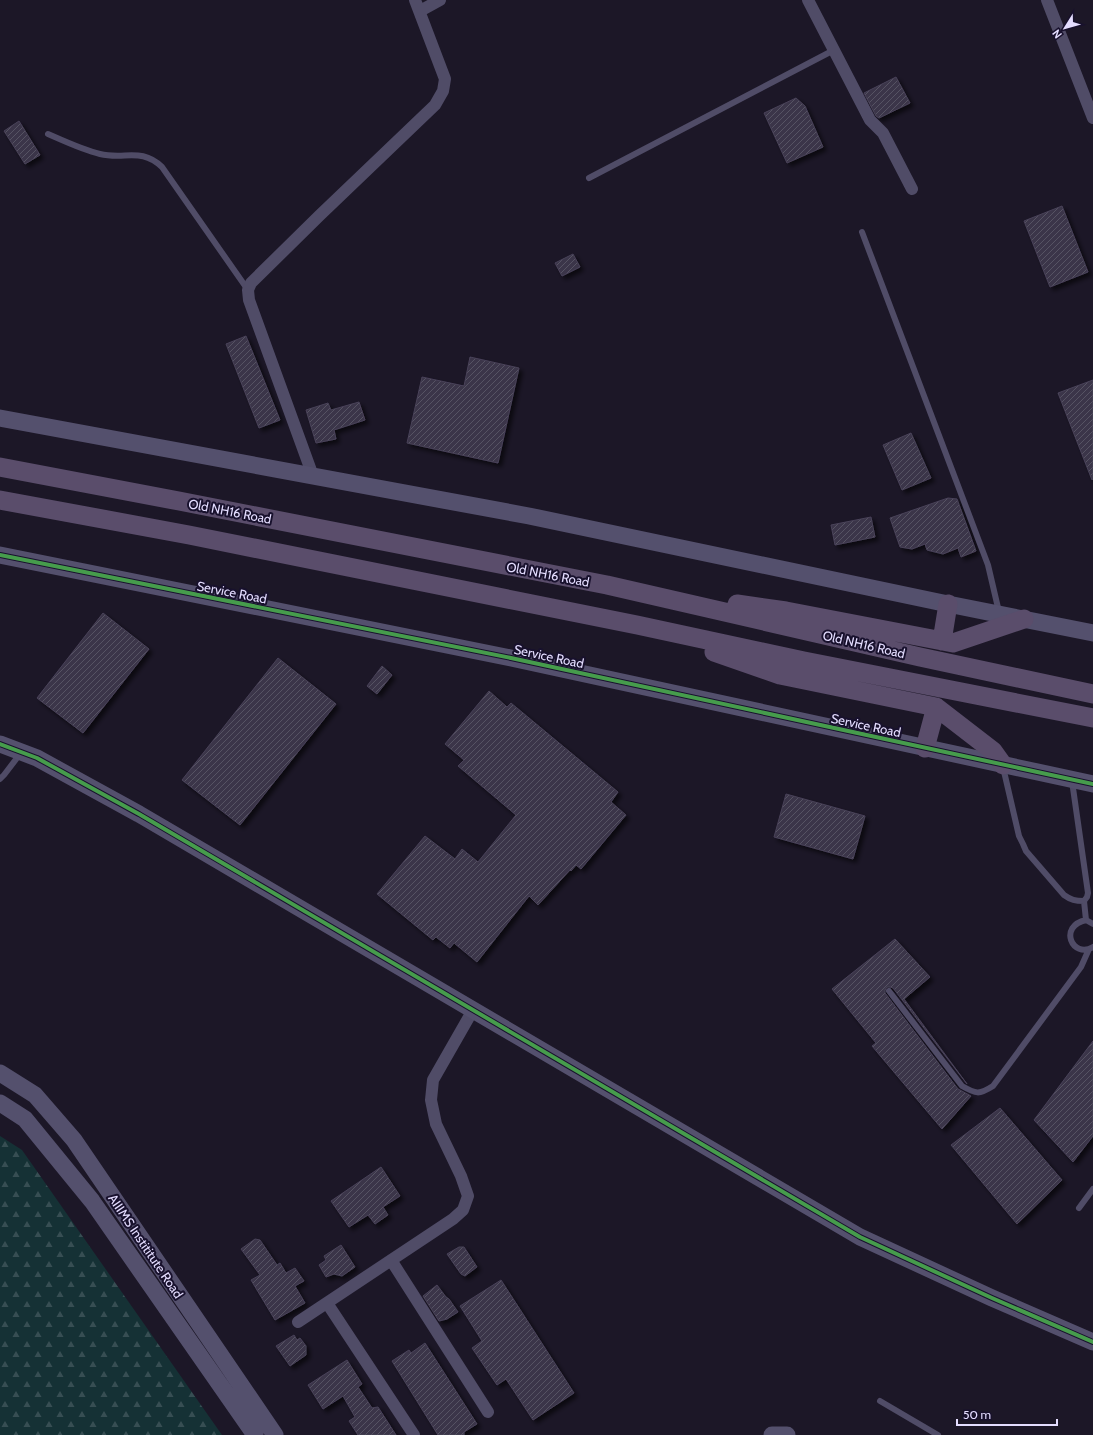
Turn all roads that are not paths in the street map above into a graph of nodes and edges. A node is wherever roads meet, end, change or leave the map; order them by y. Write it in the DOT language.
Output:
graph roads {
  1 [pos="440,0"];
  2 [pos="808,0"];
  3 [pos="1047,0"];
  4 [pos="417,5"];
  5 [pos="834,50"];
  6 [pos="1093,118"];
  7 [pos="48,134"];
  8 [pos="589,178"];
  9 [pos="912,189"];
  10 [pos="862,232"];
  11 [pos="248,290"];
  12 [pos="0,418"];
  13 [pos="0,468"];
  14 [pos="313,476"];
  15 [pos="0,500"];
  16 [pos="0,555"];
  17 [pos="607,585"];
  18 [pos="948,604"];
  19 [pos="999,613"];
  20 [pos="1024,619"];
  21 [pos="637,625"];
  22 [pos="1093,633"];
  23 [pos="942,641"];
  24 [pos="1093,694"];
  25 [pos="936,707"];
  26 [pos="1093,718"];
  27 [pos="0,744"];
  28 [pos="925,748"];
  29 [pos="22,752"];
  30 [pos="1003,765"];
  31 [pos="0,779"];
  32 [pos="1072,780"];
  33 [pos="1093,784"];
  34 [pos="1084,901"];
  35 [pos="1086,920"];
  36 [pos="1093,924"];
  37 [pos="1091,948"];
  38 [pos="889,991"];
  39 [pos="473,1010"];
  40 [pos="0,1073"];
  41 [pos="0,1103"];
  42 [pos="1093,1190"];
  43 [pos="1079,1208"];
  44 [pos="391,1260"];
  45 [pos="327,1303"];
  46 [pos="298,1322"];
  47 [pos="1093,1342"];
  48 [pos="880,1401"];
  49 [pos="488,1412"];
  50 [pos="255,1435"];
  51 [pos="275,1435"];
  52 [pos="414,1435"];
  53 [pos="772,1435"];
  54 [pos="787,1435"];
  55 [pos="938,1435"];
  1 -- 4 [label="street"];
  2 -- 5 [label="street"];
  3 -- 6 [label="street"];
  4 -- 11 [label="street"];
  5 -- 8 [label="lane"];
  5 -- 9 [label="street"];
  7 -- 11 [label="lane"];
  10 -- 19 [label="lane"];
  11 -- 14 [label="street"];
  12 -- 14 [label="street"];
  13 -- 17 [label="main road, Old NH16 Road"];
  14 -- 18 [label="street"];
  15 -- 21 [label="main road, Old NH16 Road"];
  16 -- 28 [label="street, Service Road"];
  17 -- 23 [label="main road"];
  17 -- 24 [label="main road, Old NH16 Road"];
  18 -- 19 [label="street"];
  18 -- 23 [label="main road"];
  19 -- 20 [label="street"];
  20 -- 22 [label="street"];
  20 -- 23 [label="main road"];
  21 -- 25 [label="main road"];
  21 -- 26 [label="main road, Old NH16 Road"];
  25 -- 28 [label="main road"];
  25 -- 30 [label="main road"];
  27 -- 29 [label="street"];
  28 -- 30 [label="street, Service Road"];
  29 -- 31 [label="lane"];
  29 -- 39 [label="street"];
  30 -- 32 [label="street, Service Road"];
  30 -- 34 [label="lane"];
  32 -- 33 [label="street, Service Road"];
  32 -- 34 [label="lane"];
  34 -- 35 [label="lane"];
  35 -- 36 [label="lane"];
  35 -- 37 [label="lane"];
  37 -- 38 [label="lane"];
  39 -- 44 [label="street"];
  39 -- 47 [label="street"];
  40 -- 51 [label="street, AIIIMS Instititute Road"];
  41 -- 50 [label="street, AIIIMS Instititute Road"];
  42 -- 43 [label="lane"];
  44 -- 45 [label="street"];
  44 -- 49 [label="street"];
  45 -- 46 [label="street"];
  45 -- 52 [label="street"];
  48 -- 55 [label="lane"];
  53 -- 54 [label="street"];
}
